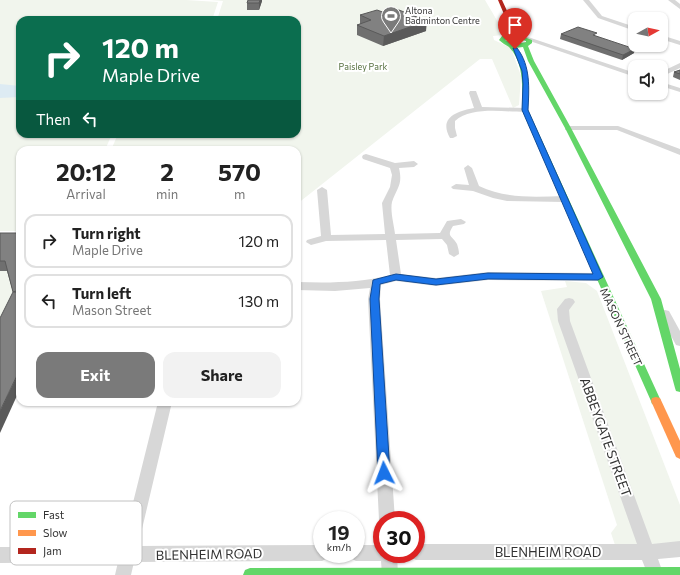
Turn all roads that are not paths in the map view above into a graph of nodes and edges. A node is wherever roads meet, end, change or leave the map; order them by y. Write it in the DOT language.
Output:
graph roads {
  1 [pos="490,0"];
  2 [pos="500,0"];
  3 [pos="586,0"];
  4 [pos="671,0"];
  5 [pos="680,7"];
  6 [pos="628,27"];
  7 [pos="668,39"];
  8 [pos="508,40"];
  9 [pos="525,41"];
  10 [pos="680,43"];
  11 [pos="680,65"];
  12 [pos="668,71"];
  13 [pos="628,73"];
  14 [pos="668,86"];
  15 [pos="680,90"];
  16 [pos="473,93"];
  17 [pos="524,99"];
  18 [pos="553,103"];
  19 [pos="479,110"];
  20 [pos="525,110"];
  21 [pos="568,128"];
  22 [pos="453,136"];
  23 [pos="680,152"];
  24 [pos="366,157"];
  25 [pos="414,164"];
  26 [pos="394,166"];
  27 [pos="468,168"];
  28 [pos="456,187"];
  29 [pos="475,188"];
  30 [pos="322,190"];
  31 [pos="564,199"];
  32 [pos="461,222"];
  33 [pos="391,236"];
  34 [pos="445,236"];
  35 [pos="326,238"];
  36 [pos="311,242"];
  37 [pos="454,254"];
  38 [pos="396,277"];
  39 [pos="598,277"];
  40 [pos="376,283"];
  41 [pos="301,286"];
  42 [pos="656,300"];
  43 [pos="569,302"];
  44 [pos="680,342"];
  45 [pos="680,388"];
  46 [pos="165,406"];
  47 [pos="680,454"];
  48 [pos="141,501"];
  49 [pos="386,511"];
  50 [pos="680,549"];
  51 [pos="425,552"];
  52 [pos="647,552"];
  53 [pos="313,553"];
  54 [pos="142,555"];
  55 [pos="389,563"];
  56 [pos="126,565"];
  57 [pos="655,573"];
  58 [pos="680,574"];
  59 [pos="124,575"];
  60 [pos="250,575"];
  61 [pos="390,575"];
  1 -- 8 [label="street, MASON STREET"];
  2 -- 9 [label="street"];
  3 -- 6 [label="street"];
  4 -- 5 [label="street"];
  7 -- 10 [label="street"];
  8 -- 9 [label="street"];
  8 -- 17 [label="street, MASON STREET"];
  9 -- 13 [label="street"];
  9 -- 18 [label="street"];
  11 -- 12 [label="street"];
  14 -- 15 [label="street"];
  16 -- 19 [label="street"];
  17 -- 18 [label="street"];
  17 -- 20 [label="street, MASON STREET"];
  18 -- 21 [label="street"];
  19 -- 20 [label="street"];
  19 -- 22 [label="street"];
  20 -- 31 [label="street, MASON STREET"];
  21 -- 23 [label="street"];
  21 -- 42 [label="street"];
  24 -- 26 [label="street"];
  25 -- 26 [label="street"];
  26 -- 33 [label="street"];
  27 -- 29 [label="street"];
  28 -- 29 [label="street"];
  29 -- 31 [label="street"];
  30 -- 35 [label="street"];
  31 -- 39 [label="street, MASON STREET"];
  32 -- 34 [label="street"];
  33 -- 34 [label="street"];
  33 -- 35 [label="street"];
  33 -- 38 [label="street"];
  34 -- 37 [label="street"];
  35 -- 36 [label="street"];
  38 -- 39 [label="street"];
  38 -- 40 [label="street"];
  39 -- 47 [label="street, MASON STREET"];
  40 -- 41 [label="street"];
  40 -- 49 [label="street"];
  42 -- 44 [label="street"];
  42 -- 45 [label="street"];
  43 -- 52 [label="street, ABBEYGATE STREET"];
  46 -- 48 [label="street"];
  50 -- 52 [label="street, BLENHEIM ROAD"];
  51 -- 52 [label="street, BLENHEIM ROAD"];
  52 -- 57 [label="street, ABBEYGATE STREET"];
  53 -- 54 [label="street, BLENHEIM ROAD"];
  55 -- 61 [label="street"];
  56 -- 59 [label="street"];
  57 -- 58 [label="street, BLENHEIM ROAD"];
  57 -- 61 [label="street, BLENHEIM ROAD"];
  60 -- 61 [label="street, BLENHEIM ROAD"];
}
